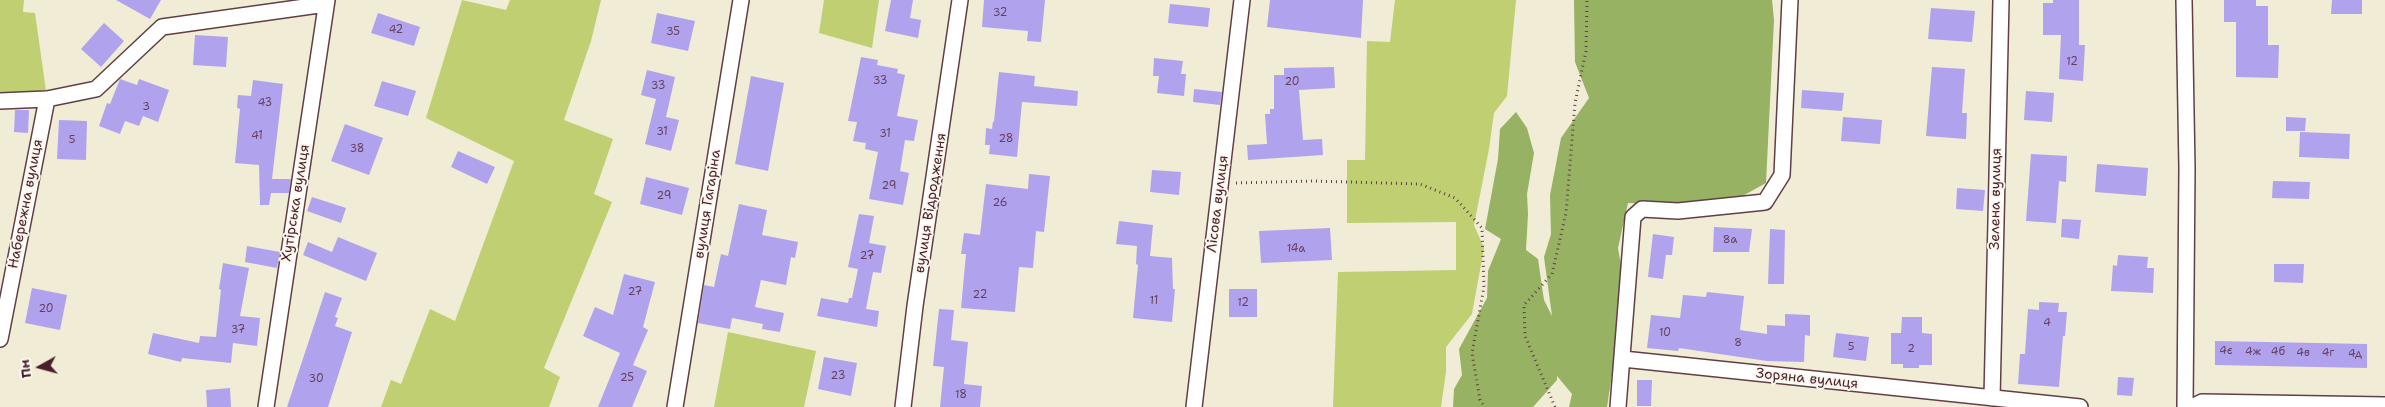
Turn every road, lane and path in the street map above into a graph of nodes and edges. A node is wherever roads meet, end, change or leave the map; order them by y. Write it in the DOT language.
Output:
graph roads {
  1 [pos="741,0"];
  2 [pos="960,0"];
  3 [pos="1242,0"];
  4 [pos="1587,0"];
  5 [pos="1790,0"];
  6 [pos="2001,0"];
  7 [pos="2184,0"];
  8 [pos="327,2"];
  9 [pos="47,99"];
  10 [pos="0,101"];
  11 [pos="1220,184"];
  12 [pos="0,339"];
  13 [pos="1623,359"];
  14 [pos="1992,398"];
  15 [pos="2385,405"];
  16 [pos="266,407"];
  17 [pos="674,407"];
  18 [pos="903,407"];
  19 [pos="1194,407"];
  20 [pos="1485,407"];
  21 [pos="1555,407"];
  22 [pos="1618,407"];
  23 [pos="2080,407"];
  24 [pos="2185,407"];
  25 [pos="2192,407"];
  1 -- 17 [label="street, вулиця Гагаріна"];
  2 -- 18 [label="street, вулиця Відродження"];
  3 -- 11 [label="street, Лісова вулиця"];
  4 -- 21 [label="path"];
  5 -- 13 [label="street"];
  6 -- 14 [label="street, Зелена вулиця"];
  7 -- 24 [label="street"];
  8 -- 9 [label="street"];
  8 -- 16 [label="street, Хутірська вулиця"];
  9 -- 10 [label="street"];
  9 -- 12 [label="street, Набережна вулиця"];
  11 -- 19 [label="street, Лісова вулиця"];
  11 -- 20 [label="path"];
  13 -- 14 [label="street, Зоряна вулиця"];
  13 -- 22 [label="street"];
  14 -- 23 [label="street, Зоряна вулиця"];
  15 -- 25 [label="street"];
}
